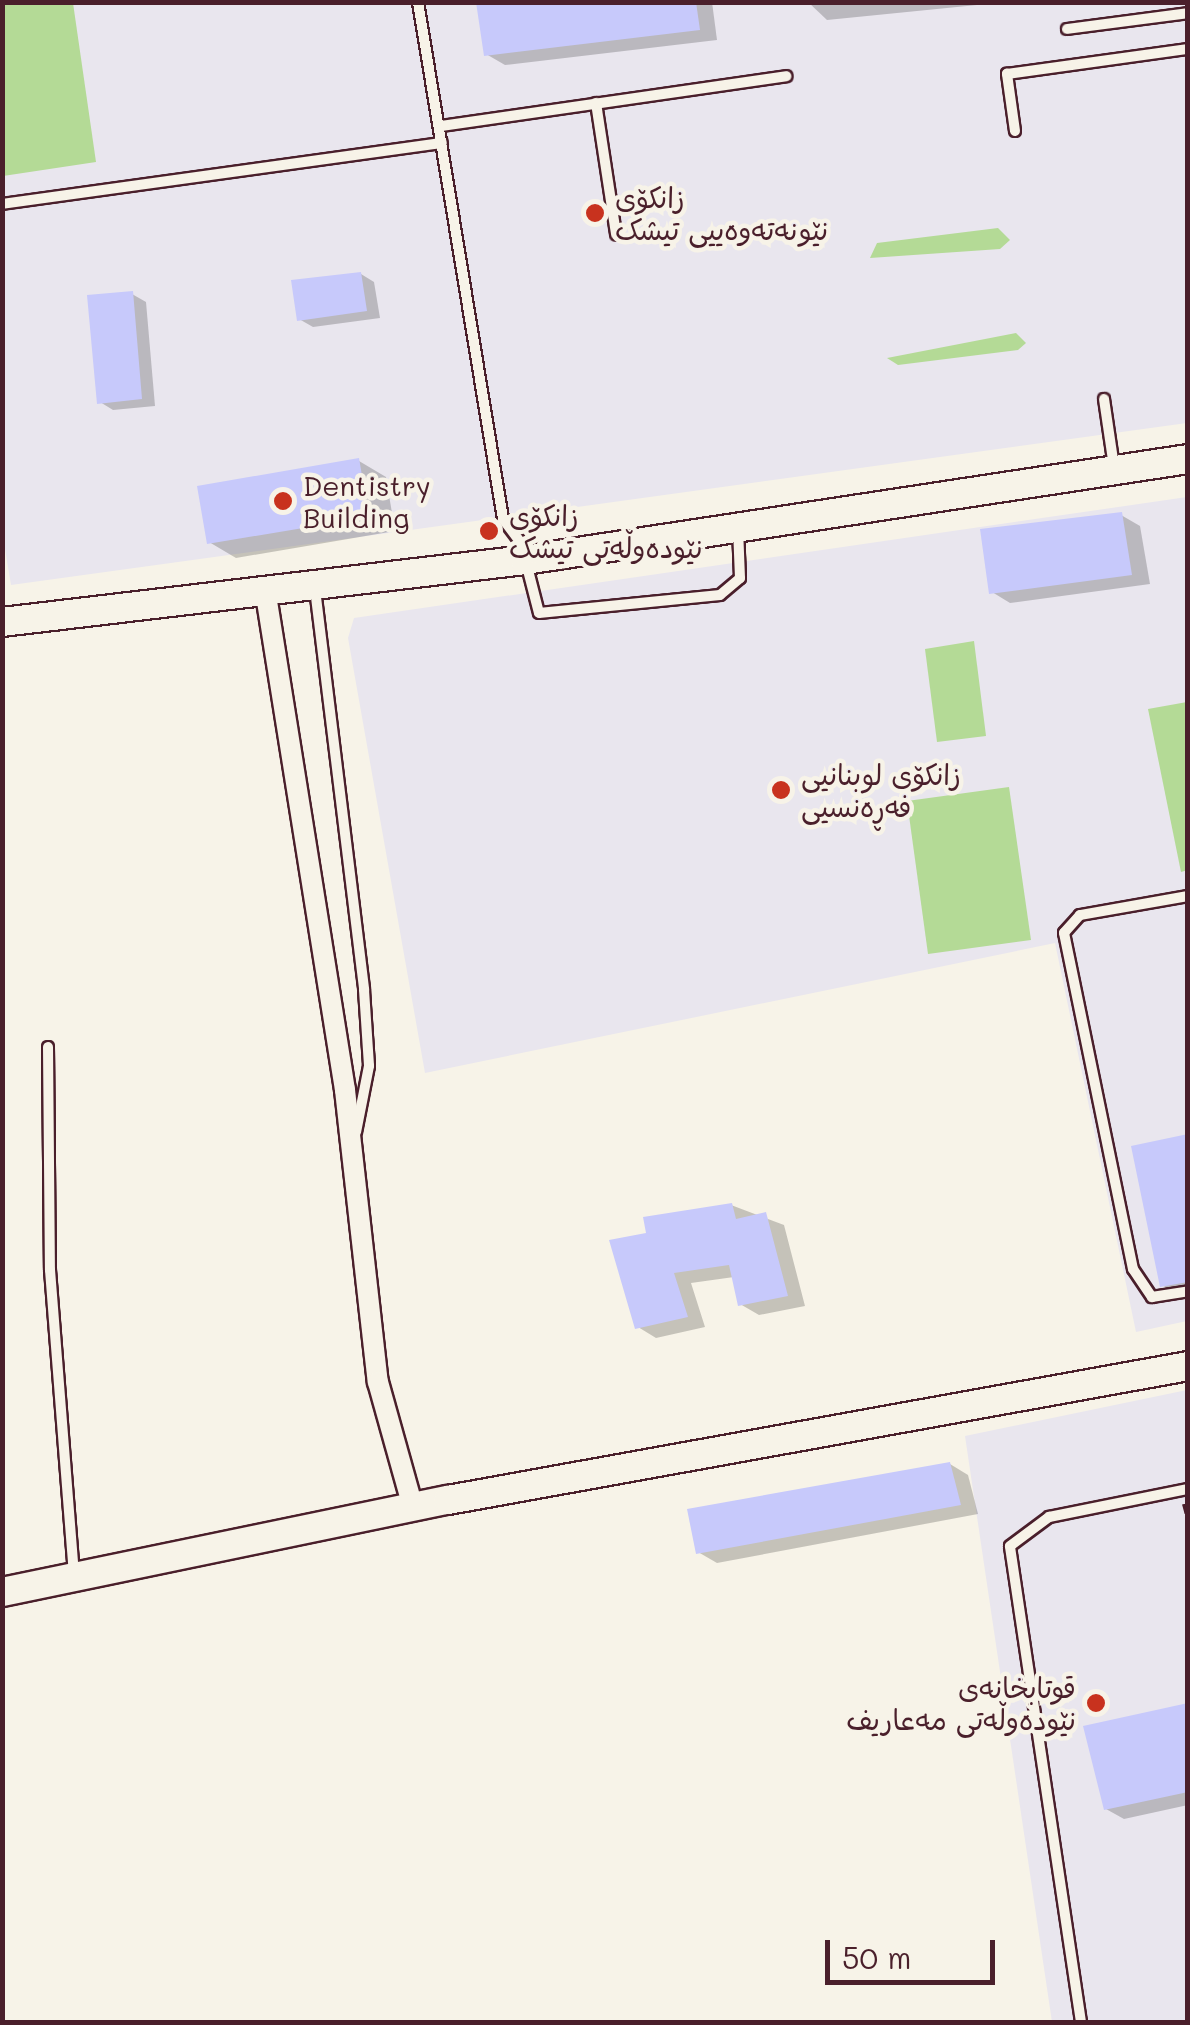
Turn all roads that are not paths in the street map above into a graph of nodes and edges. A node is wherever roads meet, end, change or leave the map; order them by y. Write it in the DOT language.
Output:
graph roads {
  1 [pos="418,2"];
  2 [pos="1188,12"];
  3 [pos="1067,29"];
  4 [pos="1188,49"];
  5 [pos="786,76"];
  6 [pos="596,103"];
  7 [pos="441,126"];
  8 [pos="1015,132"];
  9 [pos="442,143"];
  10 [pos="2,204"];
  11 [pos="616,234"];
  12 [pos="1104,399"];
  13 [pos="1188,459"];
  14 [pos="1114,468"];
  15 [pos="738,528"];
  16 [pos="523,551"];
  17 [pos="314,588"];
  18 [pos="266,594"];
  19 [pos="2,619"];
  20 [pos="1188,896"];
  21 [pos="48,1047"];
  22 [pos="352,1148"];
  23 [pos="1188,1291"];
  24 [pos="1188,1348"];
  25 [pos="1188,1366"];
  26 [pos="1042,1386"];
  27 [pos="1188,1489"];
  28 [pos="413,1507"];
  29 [pos="75,1578"];
  30 [pos="2,1592"];
  31 [pos="1081,2022"];
  1 -- 7 [label="lane"];
  2 -- 3 [label="lane"];
  4 -- 8 [label="lane"];
  5 -- 6 [label="lane"];
  6 -- 7 [label="lane"];
  6 -- 11 [label="lane"];
  7 -- 9 [label="lane"];
  9 -- 10 [label="lane"];
  9 -- 16 [label="lane"];
  12 -- 14 [label="lane"];
  13 -- 14 [label="street"];
  14 -- 15 [label="street"];
  14 -- 16 [label="street"];
  15 -- 16 [label="street"];
  15 -- 16 [label="lane"];
  16 -- 17 [label="street"];
  16 -- 19 [label="street"];
  17 -- 18 [label="street"];
  17 -- 22 [label="lane"];
  18 -- 19 [label="street"];
  18 -- 22 [label="street"];
  20 -- 23 [label="lane"];
  21 -- 29 [label="lane"];
  22 -- 28 [label="street"];
  24 -- 26 [label="street"];
  25 -- 26 [label="street"];
  26 -- 28 [label="street"];
  27 -- 31 [label="lane"];
  28 -- 29 [label="street"];
  29 -- 30 [label="street"];
}
